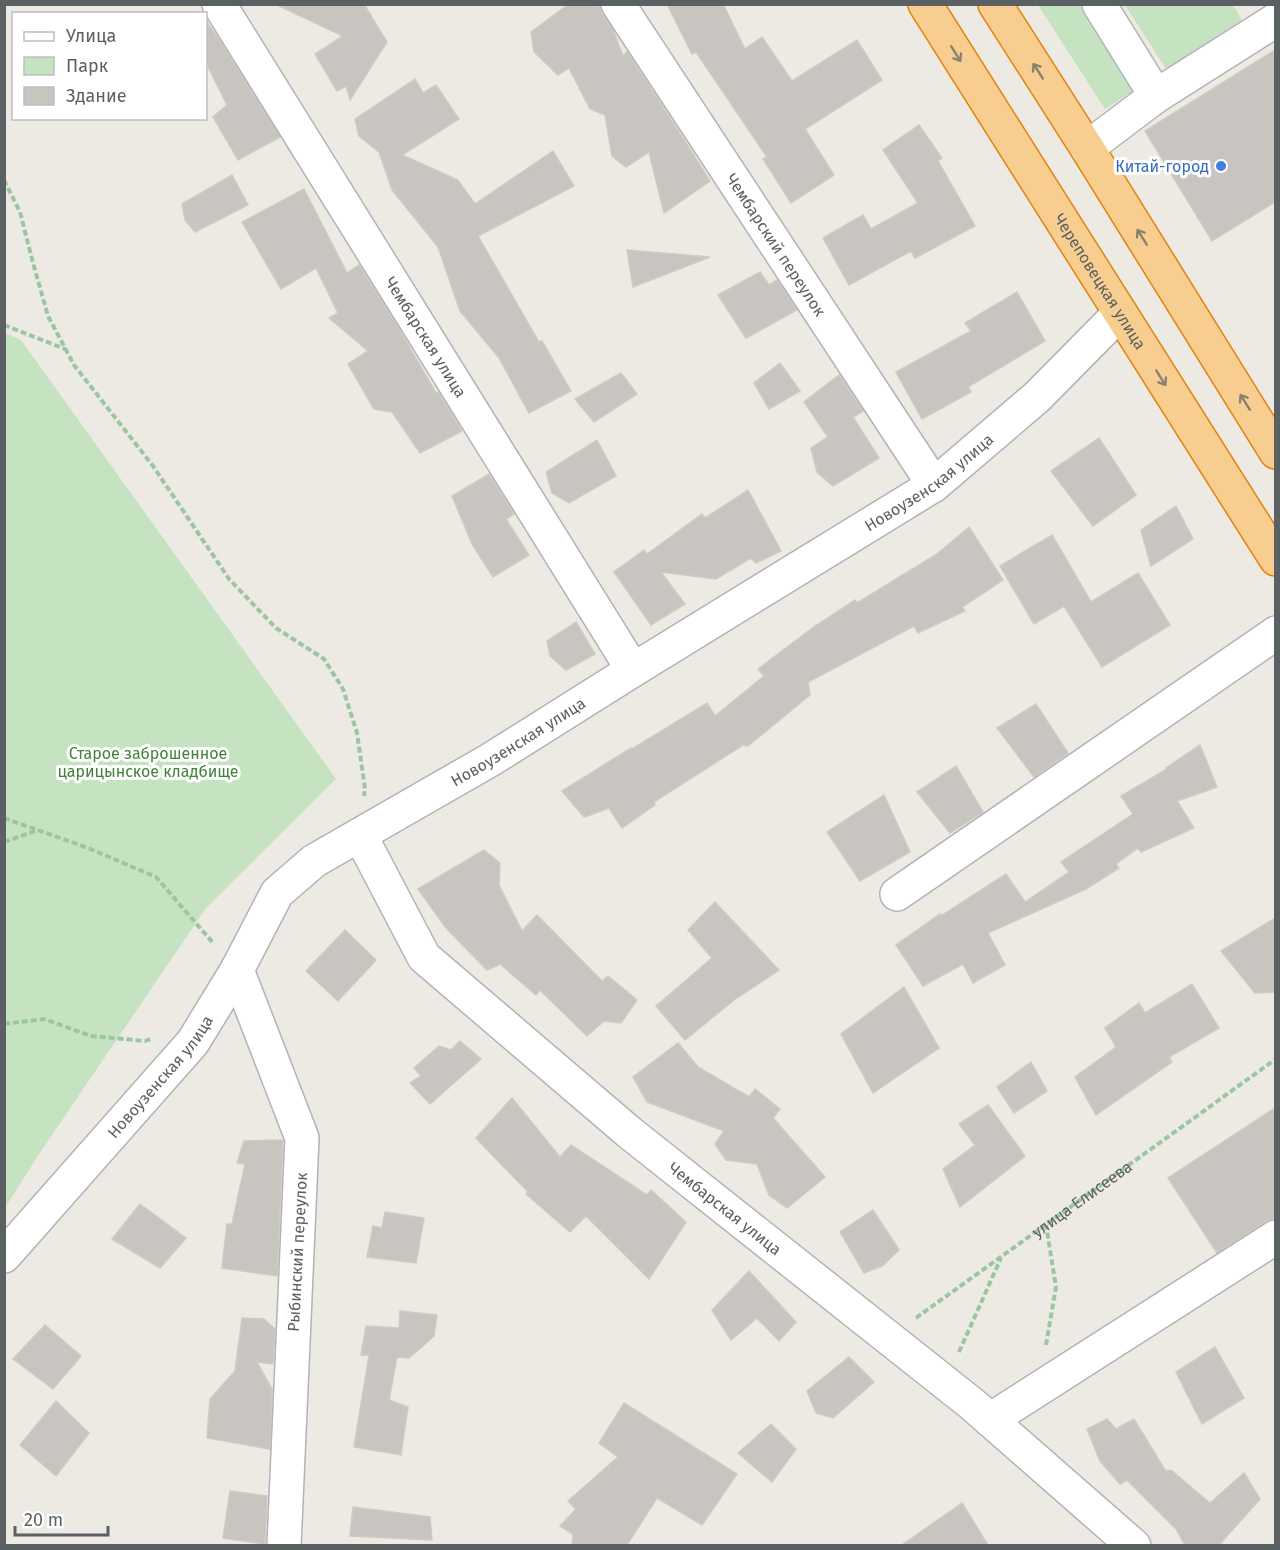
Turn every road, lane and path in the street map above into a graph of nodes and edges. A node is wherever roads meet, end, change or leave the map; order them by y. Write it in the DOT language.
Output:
graph roads {
  1 [pos="219,4"];
  2 [pos="618,4"];
  3 [pos="924,4"];
  4 [pos="995,4"];
  5 [pos="1098,4"];
  6 [pos="1275,20"];
  7 [pos="1156,96"];
  8 [pos="1087,148"];
  9 [pos="4,180"];
  10 [pos="1120,313"];
  11 [pos="4,325"];
  12 [pos="66,350"];
  13 [pos="1275,452"];
  14 [pos="934,485"];
  15 [pos="1275,559"];
  16 [pos="1275,633"];
  17 [pos="633,670"];
  18 [pos="4,818"];
  19 [pos="38,830"];
  20 [pos="360,835"];
  21 [pos="4,842"];
  22 [pos="897,894"];
  23 [pos="237,970"];
  24 [pos="4,1024"];
  25 [pos="155,1037"];
  26 [pos="1275,1059"];
  27 [pos="1046,1225"];
  28 [pos="1275,1237"];
  29 [pos="4,1256"];
  30 [pos="1002,1256"];
  31 [pos="889,1338"];
  32 [pos="945,1383"];
  33 [pos="1038,1390"];
  34 [pos="990,1420"];
  35 [pos="284,1545"];
  36 [pos="1134,1545"];
  1 -- 17 [label="street, Чембарская улица"];
  2 -- 14 [label="street, Чембарский переулок"];
  3 -- 10 [label="highway, Череповецкая улица, one-way"];
  8 -- 4 [label="highway, one-way"];
  5 -- 7 [label="street"];
  6 -- 7 [label="street"];
  7 -- 8 [label="street"];
  13 -- 8 [label="highway, one-way"];
  9 -- 12 [label="path"];
  10 -- 14 [label="street, Новоузенская улица"];
  10 -- 15 [label="highway, Череповецкая улица, one-way"];
  11 -- 12 [label="path"];
  12 -- 20 [label="path"];
  14 -- 17 [label="street, Новоузенская улица"];
  16 -- 22 [label="street"];
  17 -- 20 [label="street, Новоузенская улица"];
  18 -- 19 [label="path"];
  19 -- 21 [label="path"];
  19 -- 23 [label="path"];
  20 -- 23 [label="street, Новоузенская улица"];
  20 -- 31 [label="street, Чембарская улица"];
  23 -- 29 [label="street, Новоузенская улица"];
  23 -- 35 [label="street, Рыбинский переулок"];
  24 -- 25 [label="path"];
  26 -- 27 [label="path, улица Елисеева"];
  27 -- 30 [label="path, улица Елисеева"];
  27 -- 33 [label="path"];
  28 -- 33 [label="street"];
  30 -- 31 [label="path, улица Елисеева"];
  30 -- 32 [label="path"];
  31 -- 32 [label="street, Чембарская улица"];
  32 -- 34 [label="street, Чембарская улица"];
  33 -- 34 [label="street"];
  34 -- 36 [label="street, Чембарская улица"];
}
